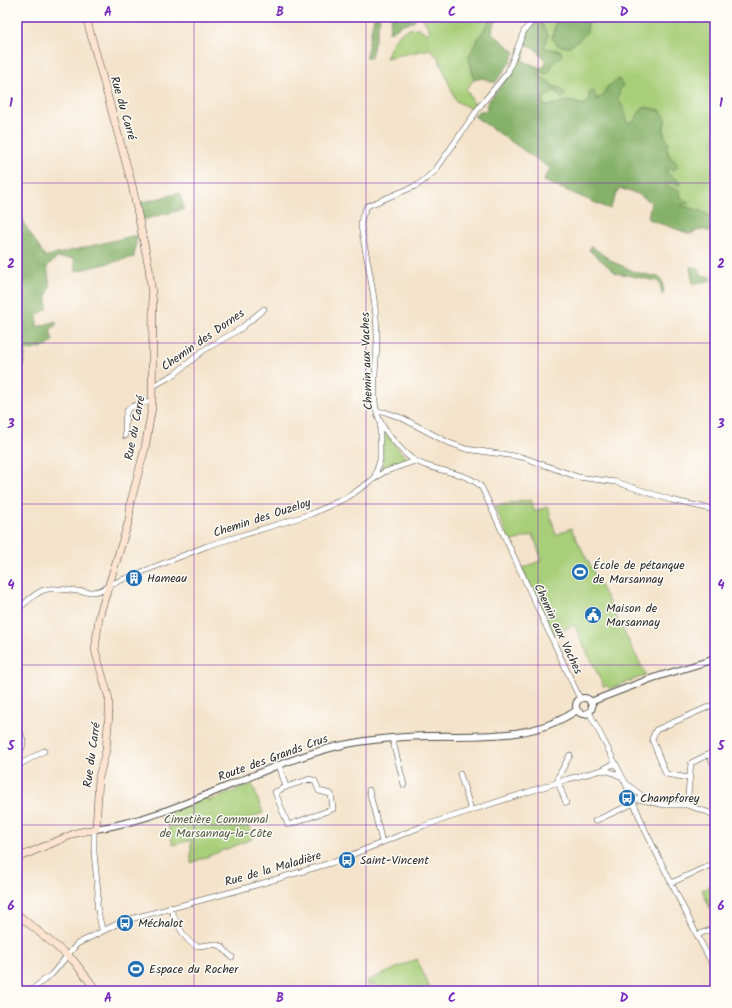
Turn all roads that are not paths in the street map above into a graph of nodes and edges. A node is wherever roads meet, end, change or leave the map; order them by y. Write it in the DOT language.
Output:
graph roads {
  1 [pos="86,17"];
  2 [pos="536,17"];
  3 [pos="264,309"];
  4 [pos="153,386"];
  5 [pos="152,401"];
  6 [pos="378,412"];
  7 [pos="380,421"];
  8 [pos="125,436"];
  9 [pos="415,461"];
  10 [pos="374,480"];
  11 [pos="715,510"];
  12 [pos="109,585"];
  13 [pos="17,610"];
  14 [pos="715,659"];
  15 [pos="580,699"];
  16 [pos="590,702"];
  17 [pos="715,704"];
  18 [pos="577,710"];
  19 [pos="588,712"];
  20 [pos="17,727"];
  21 [pos="392,738"];
  22 [pos="44,751"];
  23 [pos="715,751"];
  24 [pos="709,754"];
  25 [pos="570,755"];
  26 [pos="17,756"];
  27 [pos="279,765"];
  28 [pos="616,765"];
  29 [pos="17,766"];
  30 [pos="715,768"];
  31 [pos="602,770"];
  32 [pos="611,772"];
  33 [pos="460,774"];
  34 [pos="689,778"];
  35 [pos="623,780"];
  36 [pos="558,782"];
  37 [pos="404,785"];
  38 [pos="286,787"];
  39 [pos="369,790"];
  40 [pos="635,791"];
  41 [pos="632,800"];
  42 [pos="649,801"];
  43 [pos="566,803"];
  44 [pos="687,805"];
  45 [pos="471,810"];
  46 [pos="712,813"];
  47 [pos="715,818"];
  48 [pos="595,821"];
  49 [pos="95,829"];
  50 [pos="382,842"];
  51 [pos="17,845"];
  52 [pos="20,857"];
  53 [pos="715,863"];
  54 [pos="671,883"];
  55 [pos="170,907"];
  56 [pos="17,914"];
  57 [pos="715,928"];
  58 [pos="102,930"];
  59 [pos="697,935"];
  60 [pos="68,955"];
  61 [pos="232,957"];
  62 [pos="715,969"];
  63 [pos="17,983"];
  64 [pos="23,991"];
  65 [pos="30,991"];
  66 [pos="98,991"];
  1 -- 4 [label="main road, Rue du Carré"];
  2 -- 6 [label="street, Chemin aux Vaches"];
  3 -- 4 [label="street, Chemin des Dornes"];
  4 -- 5 [label="main road, Rue du Carré"];
  5 -- 8 [label="street"];
  5 -- 12 [label="main road, Rue du Carré"];
  6 -- 7 [label="street, Chemin aux Vaches"];
  6 -- 11 [label="street"];
  7 -- 9 [label="street, Chemin aux Vaches"];
  7 -- 10 [label="street"];
  9 -- 10 [label="street, Chemin des Ouzeloy"];
  9 -- 15 [label="street, Chemin aux Vaches"];
  10 -- 12 [label="street, Chemin des Ouzeloy"];
  12 -- 13 [label="street, Chemin des Ouzeloy"];
  12 -- 49 [label="main road, Rue du Carré"];
  14 -- 16 [label="street"];
  15 -- 16 [label="street"];
  15 -- 18 [label="street"];
  16 -- 19 [label="street"];
  17 -- 34 [label="street"];
  18 -- 19 [label="street"];
  18 -- 21 [label="street, Route des Grands Crus"];
  19 -- 28 [label="street"];
  20 -- 26 [label="street"];
  21 -- 27 [label="street, Route des Grands Crus"];
  21 -- 37 [label="street"];
  22 -- 29 [label="street"];
  23 -- 24 [label="street"];
  24 -- 30 [label="street"];
  24 -- 34 [label="street"];
  25 -- 36 [label="street"];
  27 -- 38 [label="street"];
  27 -- 49 [label="street, Route des Grands Crus"];
  28 -- 31 [label="street, Rue de la Maladière"];
  28 -- 32 [label="street"];
  28 -- 35 [label="street"];
  31 -- 32 [label="street, Rue de la Maladière"];
  31 -- 36 [label="street, Rue de la Maladière"];
  32 -- 35 [label="street, Rue de la Maladière"];
  33 -- 45 [label="street"];
  34 -- 44 [label="street"];
  35 -- 40 [label="street"];
  35 -- 41 [label="street"];
  36 -- 43 [label="street"];
  36 -- 45 [label="street, Rue de la Maladière"];
  38 -- 38 [label="street"];
  39 -- 50 [label="street"];
  40 -- 41 [label="street"];
  40 -- 42 [label="street"];
  41 -- 42 [label="street"];
  41 -- 48 [label="street"];
  41 -- 54 [label="street"];
  42 -- 44 [label="street"];
  44 -- 46 [label="street"];
  45 -- 50 [label="street, Rue de la Maladière"];
  46 -- 47 [label="street"];
  49 -- 52 [label="main road"];
  49 -- 58 [label="street"];
  50 -- 55 [label="street, Rue de la Maladière"];
  51 -- 52 [label="street"];
  53 -- 54 [label="street"];
  54 -- 59 [label="street"];
  55 -- 58 [label="street, Rue de la Maladière"];
  55 -- 61 [label="street"];
  56 -- 60 [label="main road"];
  57 -- 59 [label="street"];
  58 -- 60 [label="street, Rue de la Maladière"];
  59 -- 62 [label="street"];
  60 -- 65 [label="street, Rue de la Maladière"];
  60 -- 66 [label="main road"];
  63 -- 64 [label="street"];
}
